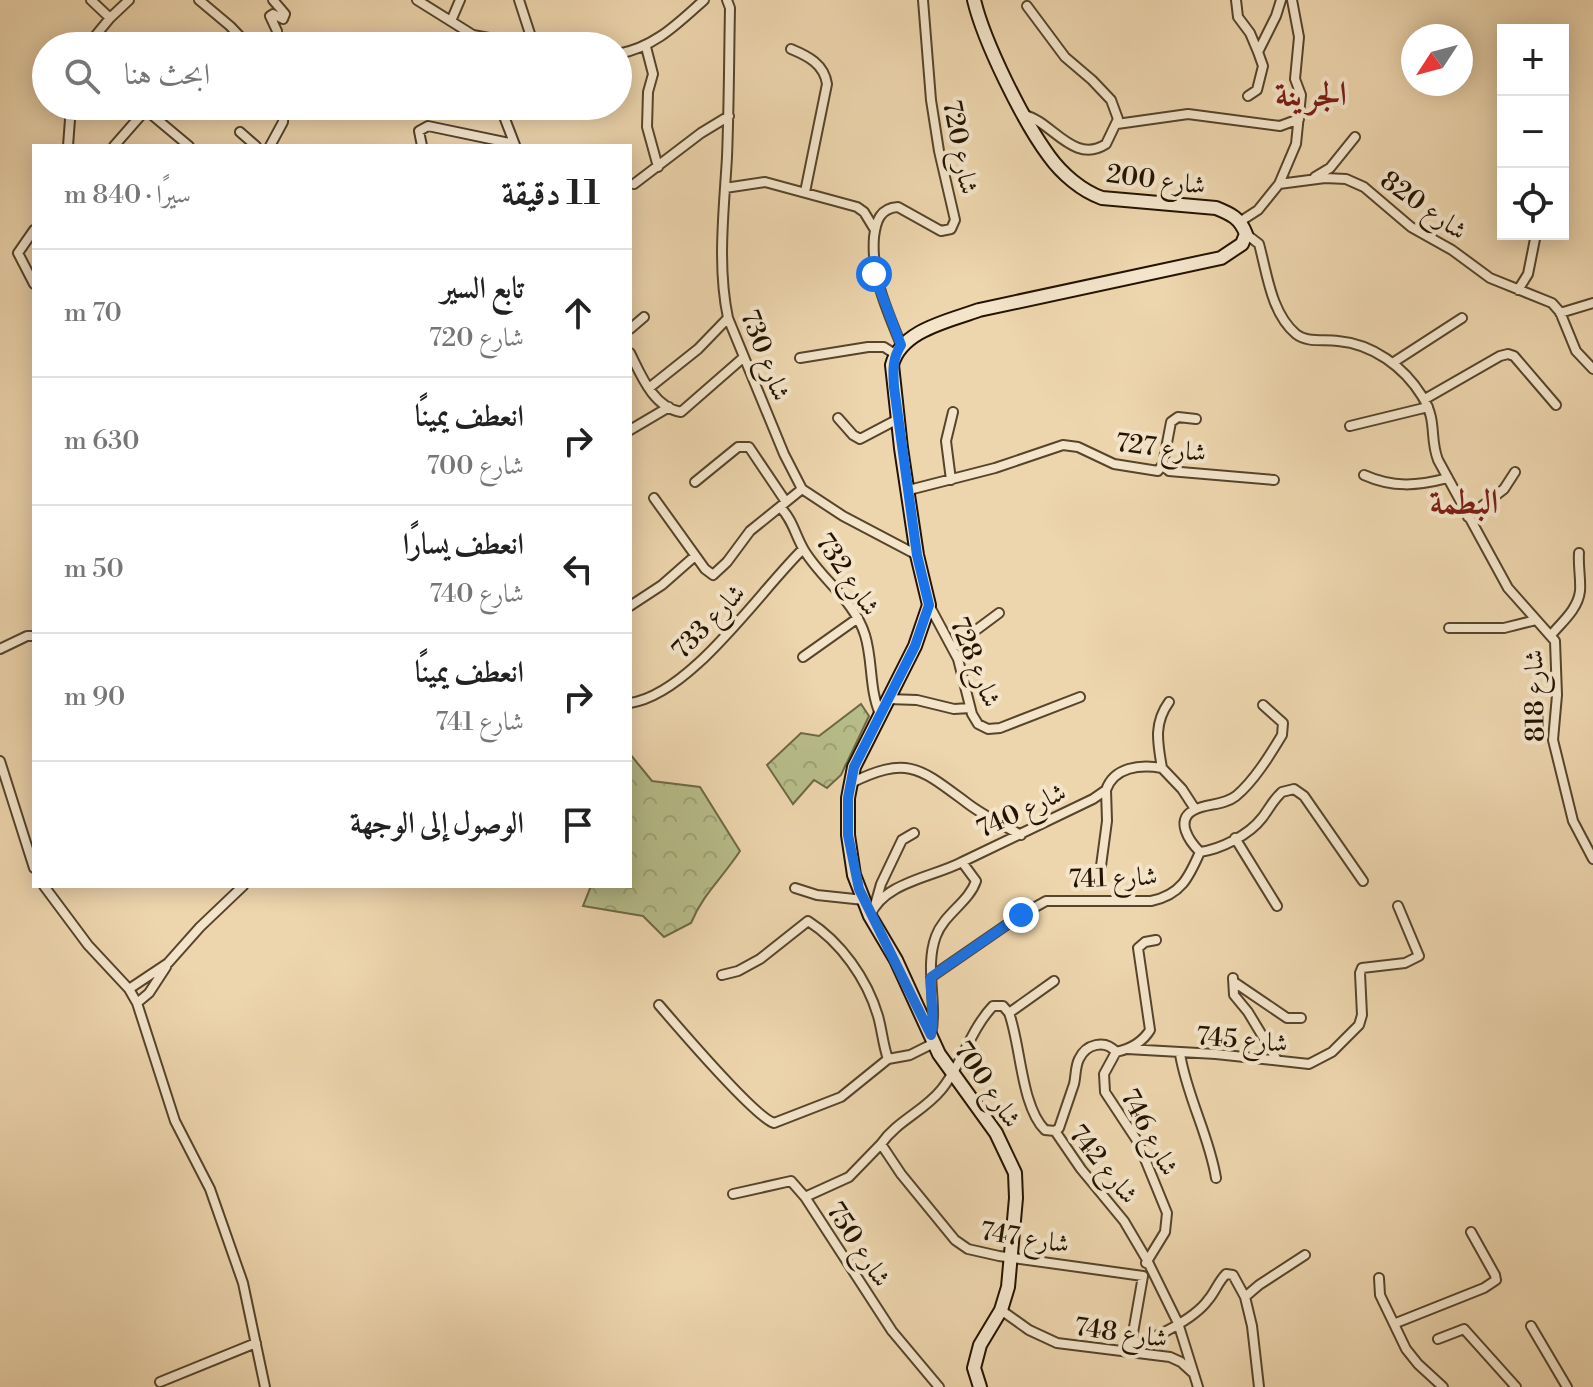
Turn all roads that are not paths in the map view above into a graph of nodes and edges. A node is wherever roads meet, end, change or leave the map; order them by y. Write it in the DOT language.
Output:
graph roads {
  1 [pos="91,0"];
  2 [pos="129,0"];
  3 [pos="199,0"];
  4 [pos="273,0"];
  5 [pos="417,0"];
  6 [pos="460,0"];
  7 [pos="519,0"];
  8 [pos="704,0"];
  9 [pos="727,0"];
  10 [pos="923,0"];
  11 [pos="974,0"];
  12 [pos="1236,0"];
  13 [pos="1281,0"];
  14 [pos="1292,0"];
  15 [pos="1027,6"];
  16 [pos="110,18"];
  17 [pos="451,21"];
  18 [pos="277,31"];
  19 [pos="98,32"];
  20 [pos="236,32"];
  21 [pos="468,32"];
  22 [pos="529,32"];
  23 [pos="646,47"];
  24 [pos="791,49"];
  25 [pos="632,50"];
  26 [pos="1258,52"];
  27 [pos="1248,96"];
  28 [pos="1025,115"];
  29 [pos="729,116"];
  30 [pos="1299,119"];
  31 [pos="70,120"];
  32 [pos="137,120"];
  33 [pos="161,120"];
  34 [pos="283,120"];
  35 [pos="505,120"];
  36 [pos="1117,124"];
  37 [pos="240,132"];
  38 [pos="1355,137"];
  39 [pos="68,144"];
  40 [pos="116,144"];
  41 [pos="187,144"];
  42 [pos="254,144"];
  43 [pos="271,144"];
  44 [pos="421,144"];
  45 [pos="510,144"];
  46 [pos="515,144"];
  47 [pos="658,167"];
  48 [pos="1306,179"];
  49 [pos="634,184"];
  50 [pos="1279,184"];
  51 [pos="725,188"];
  52 [pos="805,192"];
  53 [pos="1243,228"];
  54 [pos="875,230"];
  55 [pos="32,232"];
  56 [pos="1535,240"];
  57 [pos="32,280"];
  58 [pos="1518,290"];
  59 [pos="1593,303"];
  60 [pos="1560,313"];
  61 [pos="644,317"];
  62 [pos="728,318"];
  63 [pos="1462,318"];
  64 [pos="632,327"];
  65 [pos="898,349"];
  66 [pos="632,357"];
  67 [pos="744,357"];
  68 [pos="800,358"];
  69 [pos="1394,362"];
  70 [pos="1593,369"];
  71 [pos="649,388"];
  72 [pos="1426,403"];
  73 [pos="1556,405"];
  74 [pos="669,407"];
  75 [pos="953,412"];
  76 [pos="838,418"];
  77 [pos="898,419"];
  78 [pos="1196,419"];
  79 [pos="1350,426"];
  80 [pos="632,429"];
  81 [pos="1163,464"];
  82 [pos="1515,472"];
  83 [pos="1364,475"];
  84 [pos="1448,478"];
  85 [pos="951,480"];
  86 [pos="1274,480"];
  87 [pos="695,482"];
  88 [pos="802,489"];
  89 [pos="909,490"];
  90 [pos="654,498"];
  91 [pos="783,505"];
  92 [pos="1468,517"];
  93 [pos="803,549"];
  94 [pos="1579,553"];
  95 [pos="917,555"];
  96 [pos="695,556"];
  97 [pos="632,605"];
  98 [pos="929,605"];
  99 [pos="999,613"];
  100 [pos="858,618"];
  101 [pos="1536,620"];
  102 [pos="1449,628"];
  103 [pos="1552,634"];
  104 [pos="32,636"];
  105 [pos="952,648"];
  106 [pos="0,649"];
  107 [pos="803,657"];
  108 [pos="1080,697"];
  109 [pos="888,699"];
  110 [pos="632,702"];
  111 [pos="1169,702"];
  112 [pos="1263,705"];
  113 [pos="970,708"];
  114 [pos="880,714"];
  115 [pos="0,761"];
  116 [pos="1162,768"];
  117 [pos="851,783"];
  118 [pos="1106,790"];
  119 [pos="1195,809"];
  120 [pos="914,833"];
  121 [pos="1021,835"];
  122 [pos="1235,838"];
  123 [pos="1200,852"];
  124 [pos="1593,859"];
  125 [pos="32,862"];
  126 [pos="962,862"];
  127 [pos="1101,866"];
  128 [pos="1363,881"];
  129 [pos="45,888"];
  130 [pos="241,888"];
  131 [pos="795,888"];
  132 [pos="1277,906"];
  133 [pos="1398,906"];
  134 [pos="870,907"];
  135 [pos="1156,940"];
  136 [pos="168,963"];
  137 [pos="722,975"];
  138 [pos="931,977"];
  139 [pos="1054,981"];
  140 [pos="129,989"];
  141 [pos="137,1003"];
  142 [pos="659,1005"];
  143 [pos="1009,1013"];
  144 [pos="1301,1018"];
  145 [pos="932,1039"];
  146 [pos="1127,1049"];
  147 [pos="1116,1052"];
  148 [pos="1180,1054"];
  149 [pos="888,1059"];
  150 [pos="1277,1060"];
  151 [pos="952,1072"];
  152 [pos="1055,1131"];
  153 [pos="881,1144"];
  154 [pos="1216,1178"];
  155 [pos="733,1194"];
  156 [pos="805,1197"];
  157 [pos="1471,1232"];
  158 [pos="1305,1255"];
  159 [pos="1012,1258"];
  160 [pos="1147,1260"];
  161 [pos="1143,1276"];
  162 [pos="1379,1278"];
  163 [pos="1245,1297"];
  164 [pos="1001,1310"];
  165 [pos="1178,1323"];
  166 [pos="1396,1323"];
  167 [pos="1531,1326"];
  168 [pos="1438,1339"];
  169 [pos="256,1343"];
  170 [pos="1131,1347"];
  171 [pos="1192,1373"];
  172 [pos="160,1382"];
  173 [pos="977,1386"];
  174 [pos="265,1387"];
  175 [pos="939,1387"];
  176 [pos="1198,1387"];
  177 [pos="1259,1387"];
  178 [pos="1443,1387"];
  179 [pos="1516,1387"];
  180 [pos="1567,1387"];
  1 -- 16 [label="street"];
  2 -- 16 [label="street"];
  3 -- 20 [label="street"];
  4 -- 18 [label="street"];
  5 -- 17 [label="street"];
  6 -- 17 [label="street"];
  7 -- 22 [label="street"];
  8 -- 23 [label="street"];
  9 -- 29 [label="street, شارع 730"];
  10 -- 54 [label="street, شارع 720"];
  11 -- 28 [label="main road, شارع 200"];
  12 -- 26 [label="street"];
  13 -- 26 [label="street"];
  14 -- 30 [label="street"];
  15 -- 36 [label="street"];
  16 -- 19 [label="street"];
  17 -- 21 [label="street"];
  23 -- 25 [label="street"];
  23 -- 47 [label="street"];
  24 -- 52 [label="street"];
  26 -- 27 [label="street"];
  28 -- 36 [label="street"];
  28 -- 53 [label="main road, شارع 200"];
  29 -- 47 [label="street"];
  29 -- 51 [label="street, شارع 730"];
  30 -- 36 [label="street"];
  30 -- 50 [label="street"];
  31 -- 39 [label="street"];
  32 -- 40 [label="street"];
  33 -- 41 [label="street"];
  34 -- 43 [label="street"];
  35 -- 46 [label="street"];
  37 -- 42 [label="street"];
  38 -- 48 [label="street"];
  44 -- 45 [label="street"];
  47 -- 49 [label="street"];
  48 -- 50 [label="street, شارع 820"];
  48 -- 58 [label="street, شارع 820"];
  50 -- 53 [label="street"];
  51 -- 52 [label="street"];
  51 -- 62 [label="street, شارع 730"];
  52 -- 54 [label="street"];
  53 -- 65 [label="main road"];
  53 -- 69 [label="street, شارع 818"];
  54 -- 65 [label="street"];
  55 -- 57 [label="street"];
  56 -- 58 [label="street"];
  58 -- 60 [label="street, شارع 820"];
  59 -- 60 [label="street"];
  60 -- 70 [label="street"];
  61 -- 64 [label="street"];
  62 -- 67 [label="street, شارع 730"];
  62 -- 71 [label="street"];
  63 -- 69 [label="street"];
  65 -- 68 [label="street"];
  65 -- 77 [label="main road"];
  66 -- 71 [label="street"];
  67 -- 74 [label="street"];
  67 -- 88 [label="street, شارع 730"];
  69 -- 72 [label="street, شارع 818"];
  71 -- 74 [label="street"];
  72 -- 73 [label="street"];
  72 -- 79 [label="street"];
  72 -- 84 [label="street, شارع 818"];
  74 -- 80 [label="street"];
  75 -- 85 [label="street"];
  76 -- 77 [label="street"];
  77 -- 89 [label="main road"];
  78 -- 81 [label="street"];
  81 -- 85 [label="street, شارع 727"];
  81 -- 86 [label="street, شارع 727"];
  82 -- 92 [label="street"];
  83 -- 84 [label="street"];
  84 -- 92 [label="street, شارع 818"];
  85 -- 89 [label="street, شارع 727"];
  87 -- 91 [label="street, شارع 732"];
  88 -- 91 [label="street"];
  88 -- 95 [label="street, شارع 730"];
  89 -- 95 [label="main road"];
  90 -- 96 [label="street"];
  91 -- 93 [label="street, شارع 732"];
  91 -- 96 [label="street"];
  92 -- 101 [label="street, شارع 818"];
  93 -- 100 [label="street, شارع 732"];
  93 -- 110 [label="street, شارع 733"];
  94 -- 103 [label="street"];
  95 -- 98 [label="main road"];
  96 -- 97 [label="street"];
  98 -- 105 [label="street, شارع 728"];
  98 -- 109 [label="main road, شارع 700"];
  99 -- 105 [label="street"];
  100 -- 107 [label="street"];
  100 -- 114 [label="street, شارع 732"];
  101 -- 102 [label="street"];
  101 -- 103 [label="street, شارع 818"];
  103 -- 124 [label="street, شارع 818"];
  104 -- 106 [label="street"];
  105 -- 113 [label="street, شارع 728"];
  108 -- 113 [label="street, شارع 728"];
  109 -- 113 [label="street"];
  109 -- 114 [label="main road, شارع 700"];
  111 -- 116 [label="street"];
  112 -- 119 [label="street"];
  114 -- 117 [label="main road, شارع 700"];
  115 -- 125 [label="street"];
  116 -- 118 [label="street, شارع 740"];
  116 -- 119 [label="street"];
  117 -- 121 [label="street"];
  117 -- 134 [label="main road, شارع 700"];
  118 -- 121 [label="street, شارع 740"];
  118 -- 127 [label="street"];
  119 -- 123 [label="street"];
  120 -- 134 [label="street"];
  121 -- 126 [label="street, شارع 740"];
  122 -- 123 [label="street"];
  122 -- 128 [label="street"];
  122 -- 132 [label="street"];
  123 -- 138 [label="street, شارع 741"];
  126 -- 134 [label="street"];
  126 -- 138 [label="street, شارع 740"];
  129 -- 140 [label="street"];
  130 -- 136 [label="street"];
  131 -- 134 [label="street"];
  133 -- 150 [label="street, شارع 745"];
  134 -- 145 [label="main road, شارع 700"];
  135 -- 146 [label="street"];
  136 -- 140 [label="street"];
  136 -- 141 [label="street"];
  137 -- 149 [label="street"];
  138 -- 145 [label="street, شارع 740"];
  139 -- 143 [label="street"];
  140 -- 141 [label="street"];
  141 -- 169 [label="street"];
  142 -- 149 [label="street"];
  143 -- 151 [label="street"];
  143 -- 152 [label="street, شارع 742"];
  144 -- 150 [label="street"];
  145 -- 149 [label="street"];
  145 -- 151 [label="main road, شارع 700"];
  146 -- 147 [label="street, شارع 746"];
  146 -- 148 [label="street, شارع 745"];
  147 -- 152 [label="street, شارع 746"];
  147 -- 160 [label="street, شارع 746"];
  148 -- 150 [label="street, شارع 745"];
  148 -- 154 [label="street"];
  151 -- 153 [label="street"];
  151 -- 159 [label="main road, شارع 700"];
  152 -- 160 [label="street, شارع 742"];
  153 -- 156 [label="street, شارع 750"];
  153 -- 159 [label="street, شارع 747"];
  155 -- 156 [label="street"];
  156 -- 175 [label="street, شارع 750"];
  157 -- 166 [label="street"];
  158 -- 163 [label="street"];
  159 -- 161 [label="street, شارع 747"];
  159 -- 164 [label="main road, شارع 700"];
  160 -- 161 [label="street, شارع 746"];
  160 -- 165 [label="street, شارع 742"];
  161 -- 170 [label="street"];
  162 -- 166 [label="street"];
  163 -- 165 [label="street"];
  163 -- 177 [label="street"];
  164 -- 170 [label="street, شارع 748"];
  164 -- 173 [label="main road, شارع 700"];
  165 -- 170 [label="street"];
  165 -- 171 [label="street, شارع 742"];
  166 -- 178 [label="street"];
  167 -- 180 [label="street"];
  168 -- 179 [label="street"];
  169 -- 172 [label="street"];
  169 -- 174 [label="street"];
  170 -- 171 [label="street, شارع 748"];
  171 -- 176 [label="street, شارع 742"];
}
